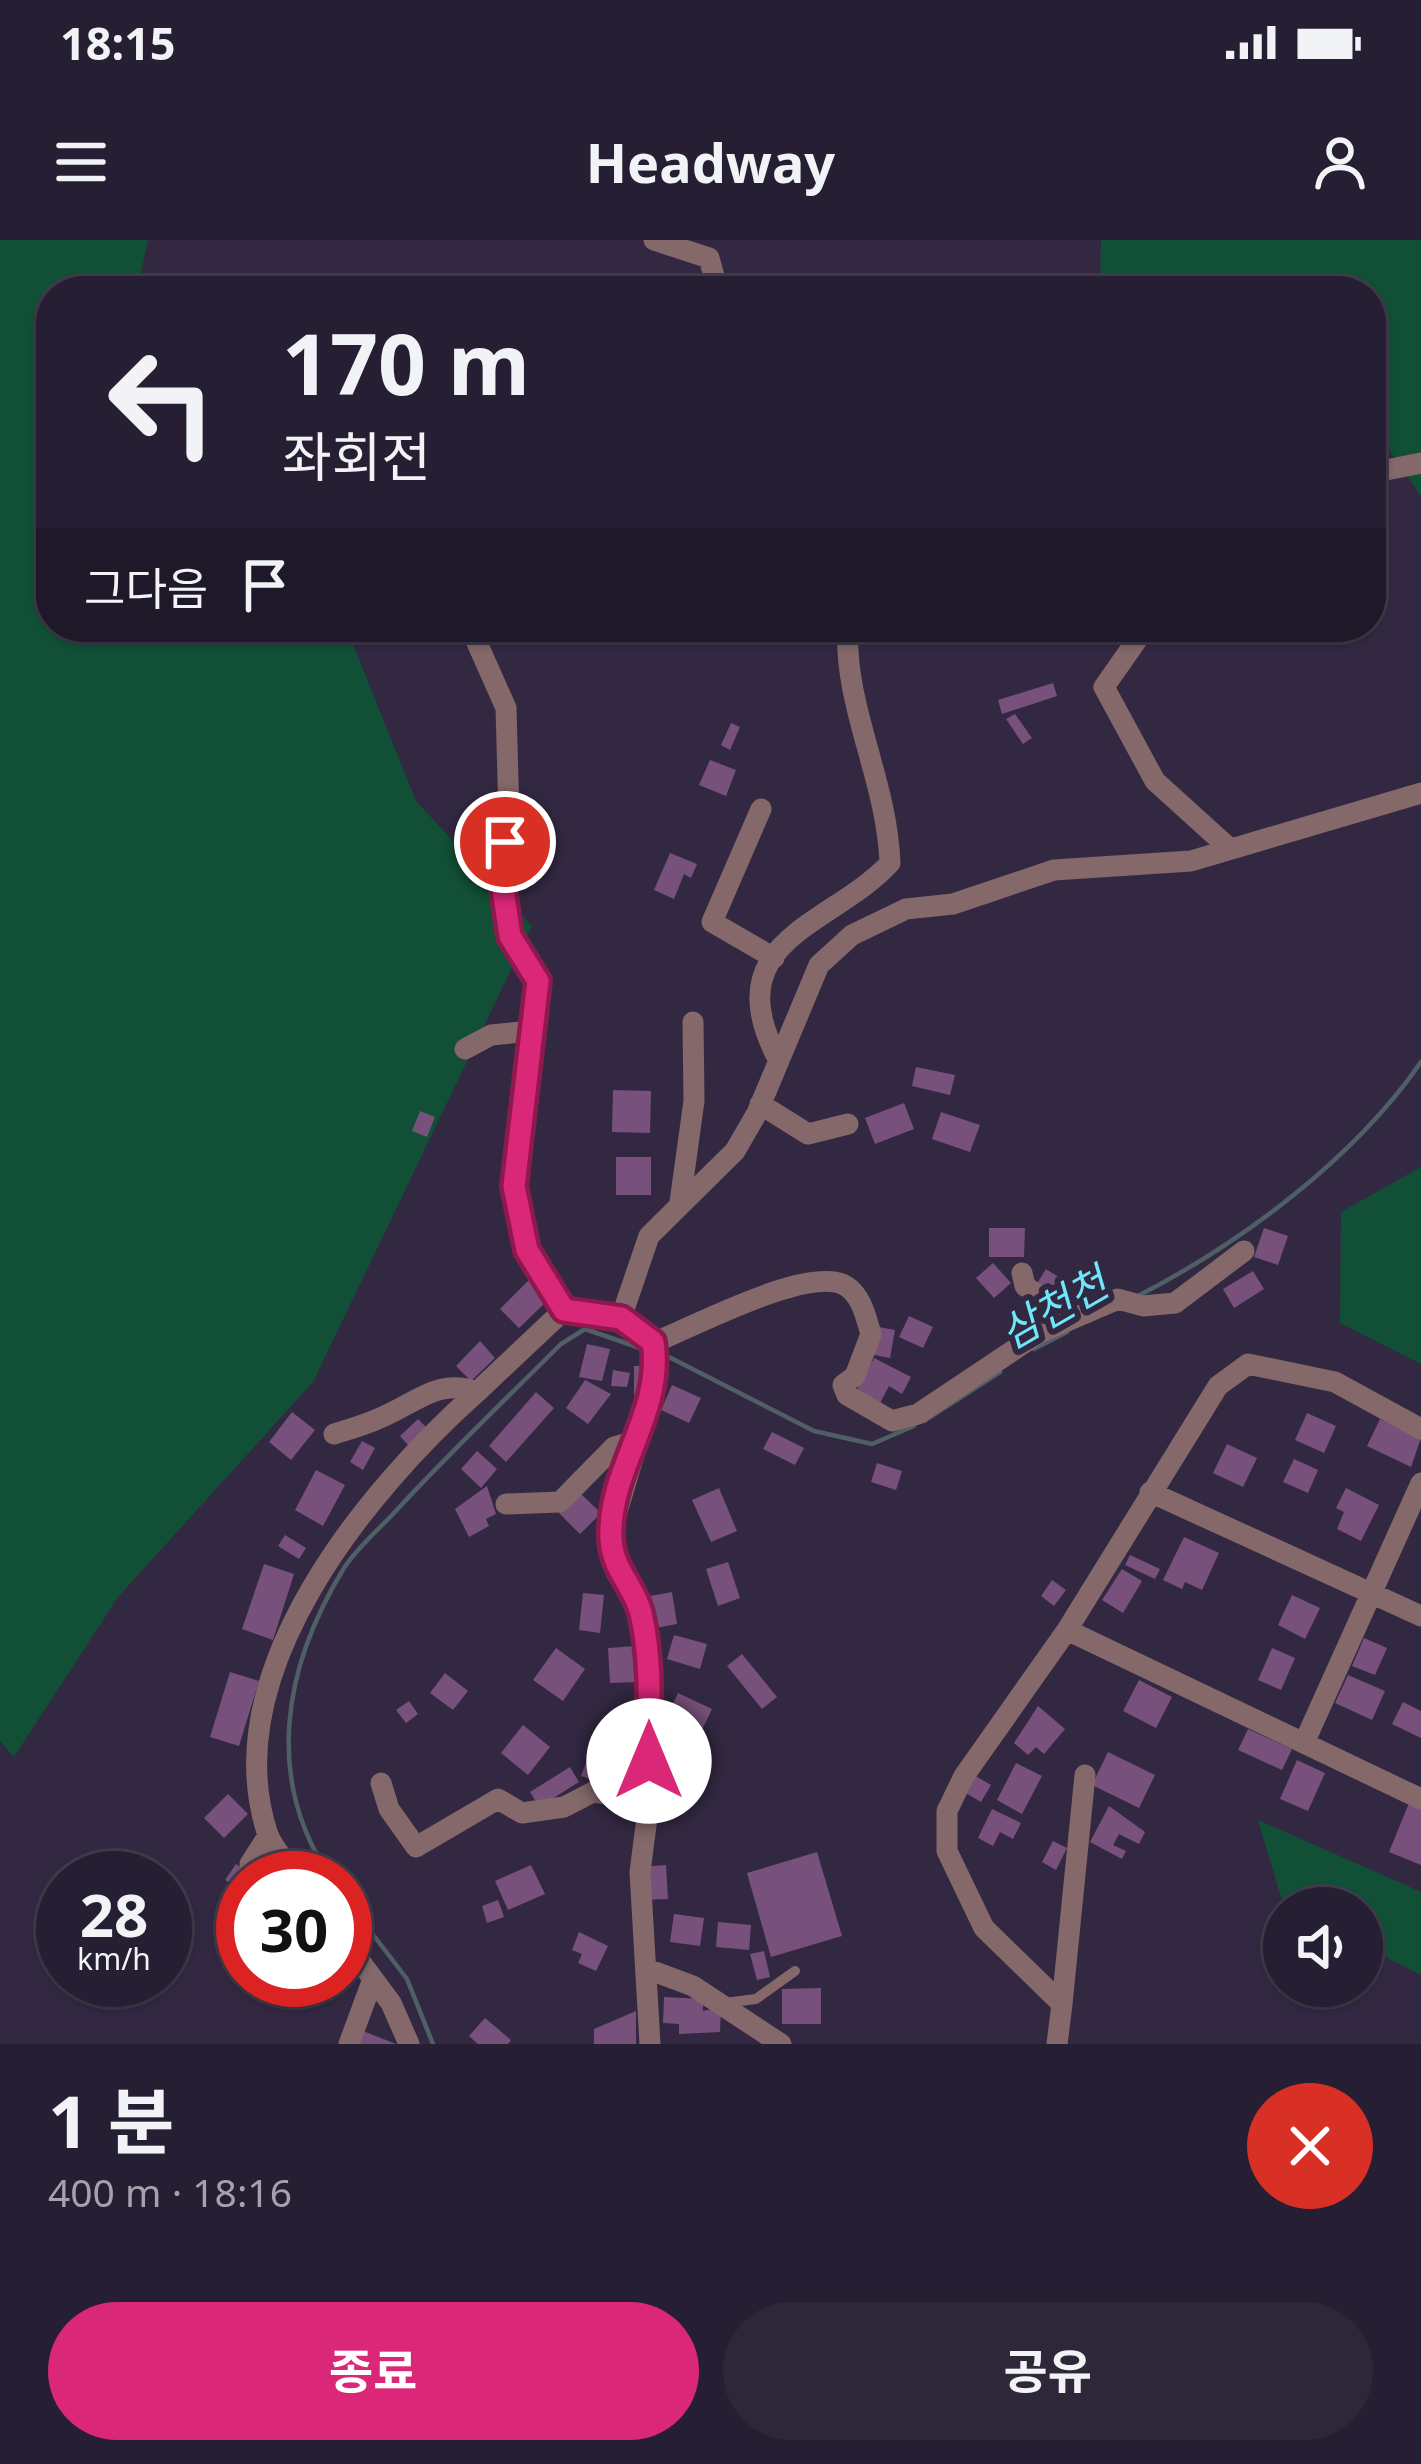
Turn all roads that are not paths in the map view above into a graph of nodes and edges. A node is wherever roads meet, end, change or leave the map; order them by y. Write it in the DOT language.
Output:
graph roads {
  1 [pos="654,240"];
  2 [pos="714,276"];
  3 [pos="1421,463"];
  4 [pos="1386,470"];
  5 [pos="477,642"];
  6 [pos="847,642"];
  7 [pos="1136,642"];
  8 [pos="1421,793"];
  9 [pos="760,809"];
  10 [pos="1229,848"];
  11 [pos="774,958"];
  12 [pos="693,1022"];
  13 [pos="531,1031"];
  14 [pos="465,1049"];
  15 [pos="776,1055"];
  16 [pos="760,1104"];
  17 [pos="848,1124"];
  18 [pos="680,1202"];
  19 [pos="1244,1251"];
  20 [pos="1022,1273"];
  21 [pos="564,1310"];
  22 [pos="621,1318"];
  23 [pos="1039,1333"];
  24 [pos="653,1342"];
  25 [pos="477,1392"];
  26 [pos="1421,1429"];
  27 [pos="334,1434"];
  28 [pos="638,1440"];
  29 [pos="1421,1484"];
  30 [pos="1150,1492"];
  31 [pos="506,1504"];
  32 [pos="1373,1593"];
  33 [pos="1421,1616"];
  34 [pos="1067,1630"];
  35 [pos="1304,1743"];
  36 [pos="1084,1775"];
  37 [pos="381,1783"];
  38 [pos="1421,1798"];
  39 [pos="648,1811"];
  40 [pos="268,1836"];
  41 [pos="258,1851"];
  42 [pos="278,1851"];
  43 [pos="650,1970"];
  44 [pos="795,1971"];
  45 [pos="373,1979"];
  46 [pos="721,2003"];
  47 [pos="1062,2004"];
  48 [pos="349,2044"];
  49 [pos="409,2044"];
  50 [pos="650,2044"];
  51 [pos="781,2044"];
  52 [pos="1057,2044"];
  1 -- 2 [label="street"];
  3 -- 4 [label="street"];
  5 -- 13 [label="street"];
  6 -- 11 [label="street"];
  7 -- 10 [label="street"];
  8 -- 10 [label="street"];
  9 -- 11 [label="street"];
  10 -- 15 [label="street"];
  11 -- 15 [label="street"];
  12 -- 18 [label="street"];
  13 -- 14 [label="street"];
  13 -- 21 [label="street"];
  15 -- 16 [label="street"];
  16 -- 17 [label="street"];
  16 -- 18 [label="street"];
  18 -- 22 [label="street"];
  19 -- 23 [label="street"];
  20 -- 23 [label="street"];
  21 -- 22 [label="street"];
  21 -- 25 [label="street"];
  22 -- 24 [label="street"];
  23 -- 24 [label="street"];
  24 -- 28 [label="street"];
  25 -- 27 [label="street"];
  25 -- 40 [label="street"];
  26 -- 30 [label="street"];
  28 -- 31 [label="street"];
  28 -- 39 [label="street"];
  29 -- 32 [label="street"];
  30 -- 32 [label="street"];
  30 -- 34 [label="street"];
  32 -- 33 [label="street"];
  32 -- 35 [label="street"];
  34 -- 35 [label="street"];
  34 -- 47 [label="street"];
  35 -- 38 [label="street"];
  36 -- 47 [label="street"];
  37 -- 39 [label="street"];
  39 -- 43 [label="street"];
  40 -- 41 [label="street"];
  40 -- 42 [label="street"];
  43 -- 46 [label="street"];
  43 -- 50 [label="street"];
  44 -- 46 [label="lane"];
  45 -- 48 [label="street"];
  45 -- 49 [label="street"];
  46 -- 51 [label="street"];
  47 -- 52 [label="street"];
}
